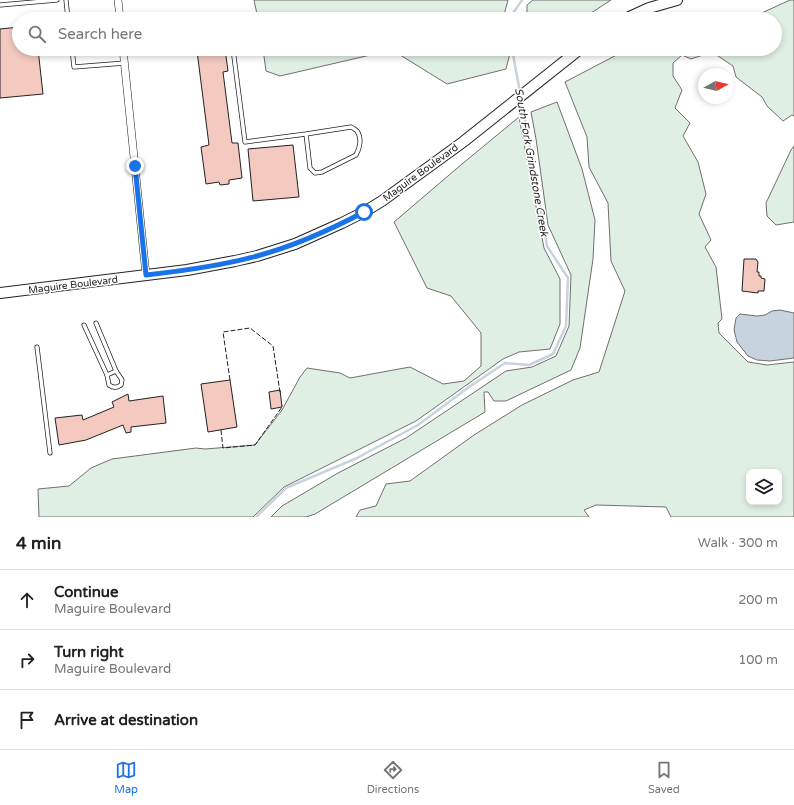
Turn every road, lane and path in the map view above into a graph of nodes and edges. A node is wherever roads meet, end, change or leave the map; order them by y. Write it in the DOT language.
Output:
graph roads {
  1 [pos="56,0"];
  2 [pos="66,0"];
  3 [pos="118,0"];
  4 [pos="676,0"];
  5 [pos="0,5"];
  6 [pos="67,12"];
  7 [pos="119,12"];
  8 [pos="640,12"];
  9 [pos="73,56"];
  10 [pos="124,56"];
  11 [pos="233,56"];
  12 [pos="571,56"];
  13 [pos="125,63"];
  14 [pos="306,134"];
  15 [pos="146,275"];
  16 [pos="0,293"];
  17 [pos="96,322"];
  18 [pos="84,326"];
  19 [pos="37,347"];
  20 [pos="116,370"];
  21 [pos="107,375"];
  22 [pos="50,453"];
  1 -- 5 [label="lane"];
  2 -- 6 [label="lane"];
  3 -- 7 [label="street"];
  4 -- 8 [label="street"];
  9 -- 13 [label="lane"];
  10 -- 13 [label="street"];
  11 -- 14 [label="lane"];
  12 -- 15 [label="street, Maguire Boulevard"];
  13 -- 15 [label="street"];
  14 -- 14 [label="lane"];
  15 -- 16 [label="street, Maguire Boulevard"];
  17 -- 20 [label="lane"];
  18 -- 21 [label="lane"];
  19 -- 22 [label="lane"];
  20 -- 21 [label="lane"];
  20 -- 21 [label="lane"];
}
